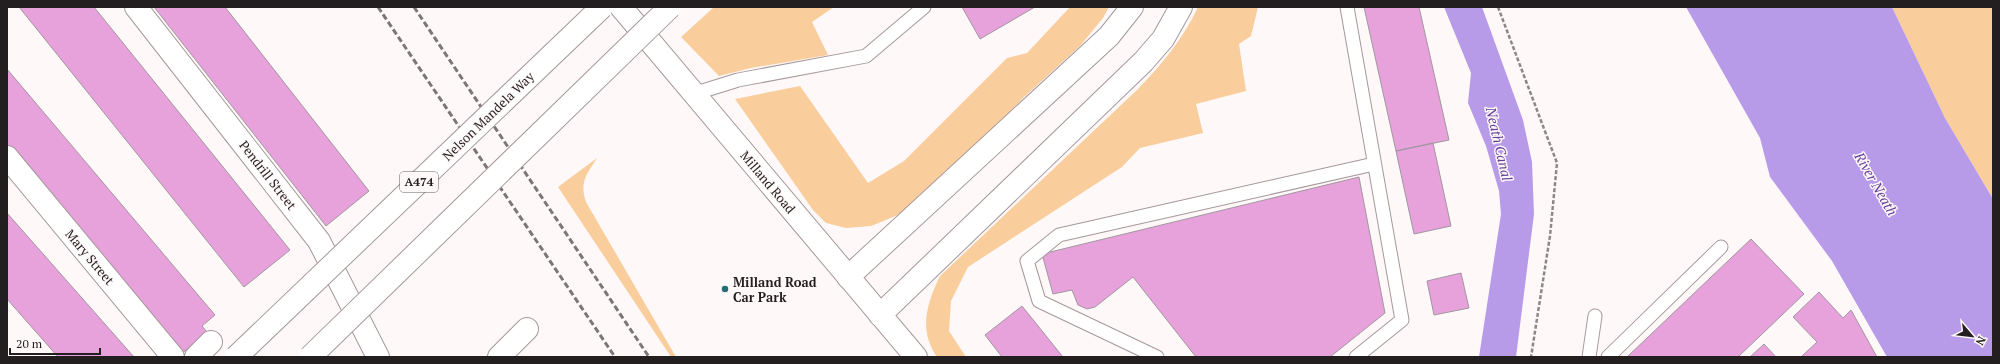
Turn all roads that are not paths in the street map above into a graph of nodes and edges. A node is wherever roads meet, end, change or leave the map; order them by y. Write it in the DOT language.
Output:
graph roads {
  1 [pos="136,7"];
  2 [pos="602,7"];
  3 [pos="621,7"];
  4 [pos="670,7"];
  5 [pos="924,7"];
  6 [pos="1132,7"];
  7 [pos="1181,7"];
  8 [pos="1347,7"];
  9 [pos="693,94"];
  10 [pos="7,157"];
  11 [pos="1374,164"];
  12 [pos="1721,247"];
  13 [pos="848,277"];
  14 [pos="880,314"];
  15 [pos="1595,316"];
  16 [pos="527,329"];
  17 [pos="173,357"];
  18 [pos="236,357"];
  19 [pos="310,357"];
  20 [pos="378,357"];
  21 [pos="499,357"];
  22 [pos="916,357"];
  23 [pos="1157,357"];
  24 [pos="1356,357"];
  25 [pos="1589,357"];
  26 [pos="1608,357"];
  1 -- 20 [label="main road, Pendrill Street"];
  2 -- 18 [label="main road, Nelson Mandela Way / A474, bridge"];
  3 -- 9 [label="main road, Milland Road"];
  4 -- 19 [label="main road, bridge"];
  5 -- 9 [label="lane"];
  6 -- 13 [label="main road"];
  7 -- 14 [label="main road"];
  8 -- 11 [label="lane"];
  9 -- 13 [label="main road, Milland Road"];
  10 -- 17 [label="main road, Mary Street"];
  11 -- 23 [label="lane"];
  11 -- 24 [label="lane"];
  12 -- 26 [label="lane"];
  13 -- 14 [label="main road, Milland Road"];
  14 -- 22 [label="main road, Milland Road"];
  15 -- 25 [label="lane"];
  16 -- 21 [label="main road"];
}
